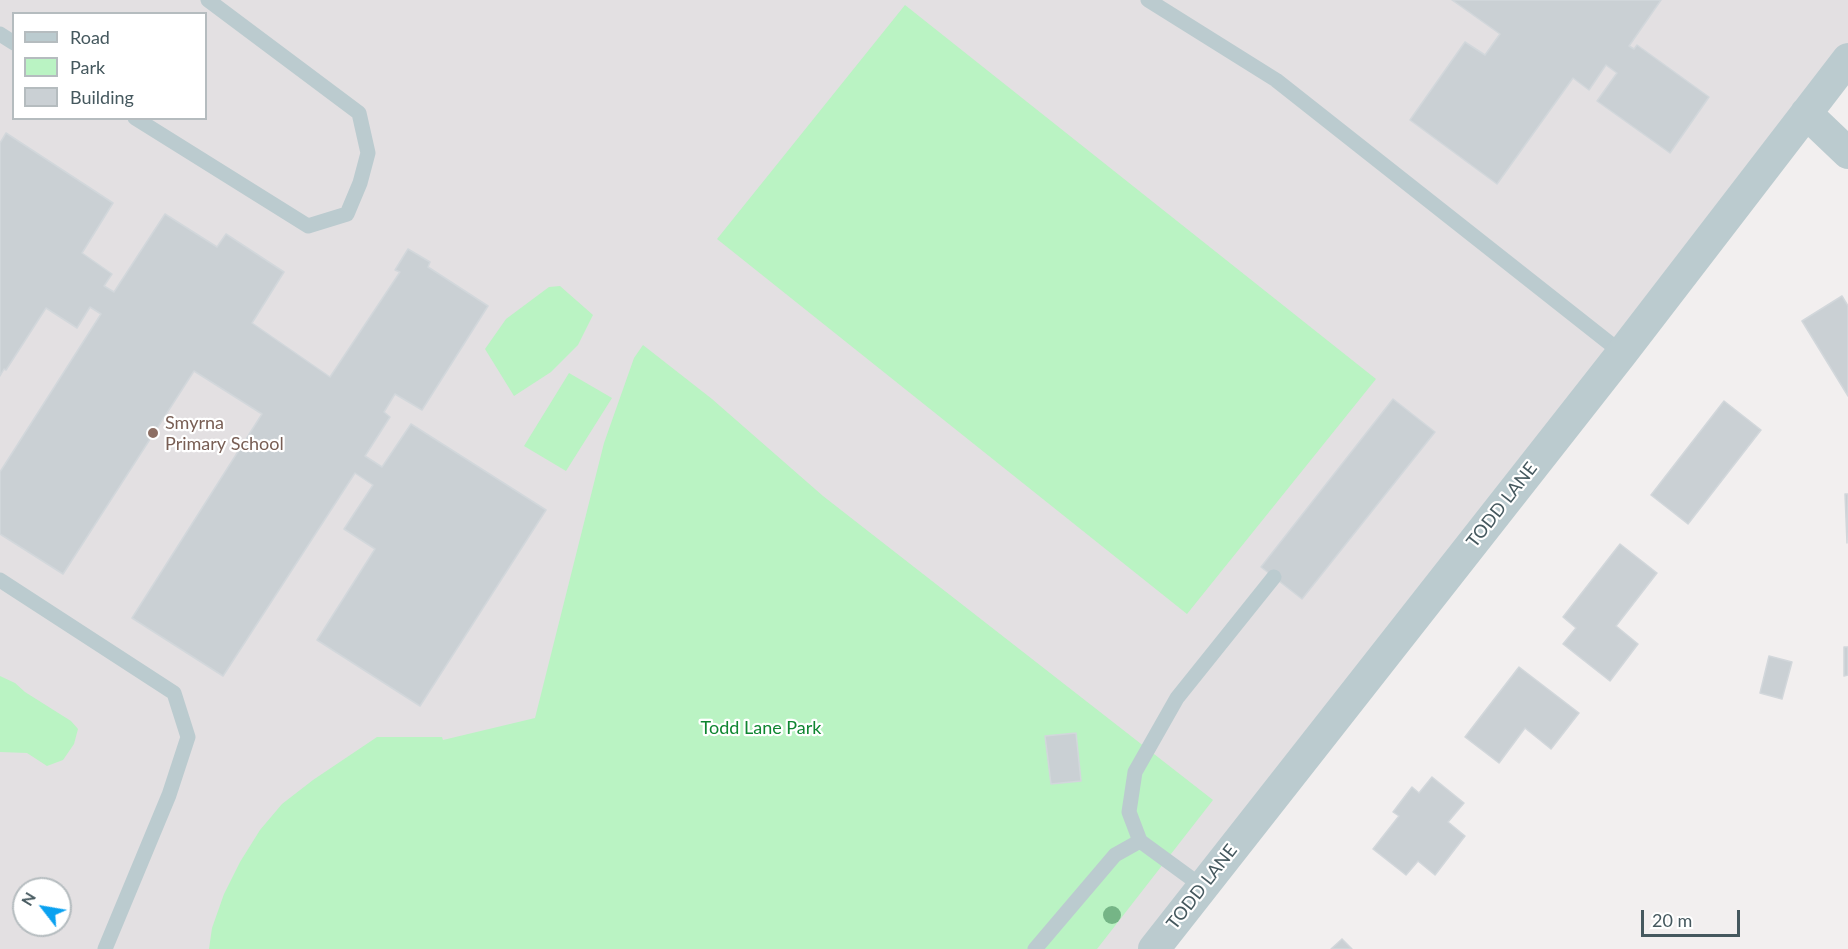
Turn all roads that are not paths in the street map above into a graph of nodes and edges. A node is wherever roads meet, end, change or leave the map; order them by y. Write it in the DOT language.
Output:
graph roads {
  1 [pos="208,0"];
  2 [pos="1148,0"];
  3 [pos="1848,59"];
  4 [pos="1806,113"];
  5 [pos="138,120"];
  6 [pos="1848,153"];
  7 [pos="1622,353"];
  8 [pos="1274,577"];
  9 [pos="0,580"];
  10 [pos="1140,841"];
  11 [pos="1203,887"];
  12 [pos="105,949"];
  13 [pos="1035,949"];
  14 [pos="1154,949"];
  1 -- 5 [label="lane"];
  2 -- 7 [label="lane"];
  3 -- 4 [label="street, TODD LANE"];
  4 -- 6 [label="street"];
  4 -- 7 [label="street, TODD LANE"];
  7 -- 11 [label="street, TODD LANE"];
  8 -- 10 [label="lane"];
  9 -- 12 [label="lane"];
  10 -- 11 [label="lane"];
  10 -- 13 [label="lane"];
  11 -- 14 [label="street, TODD LANE"];
}
